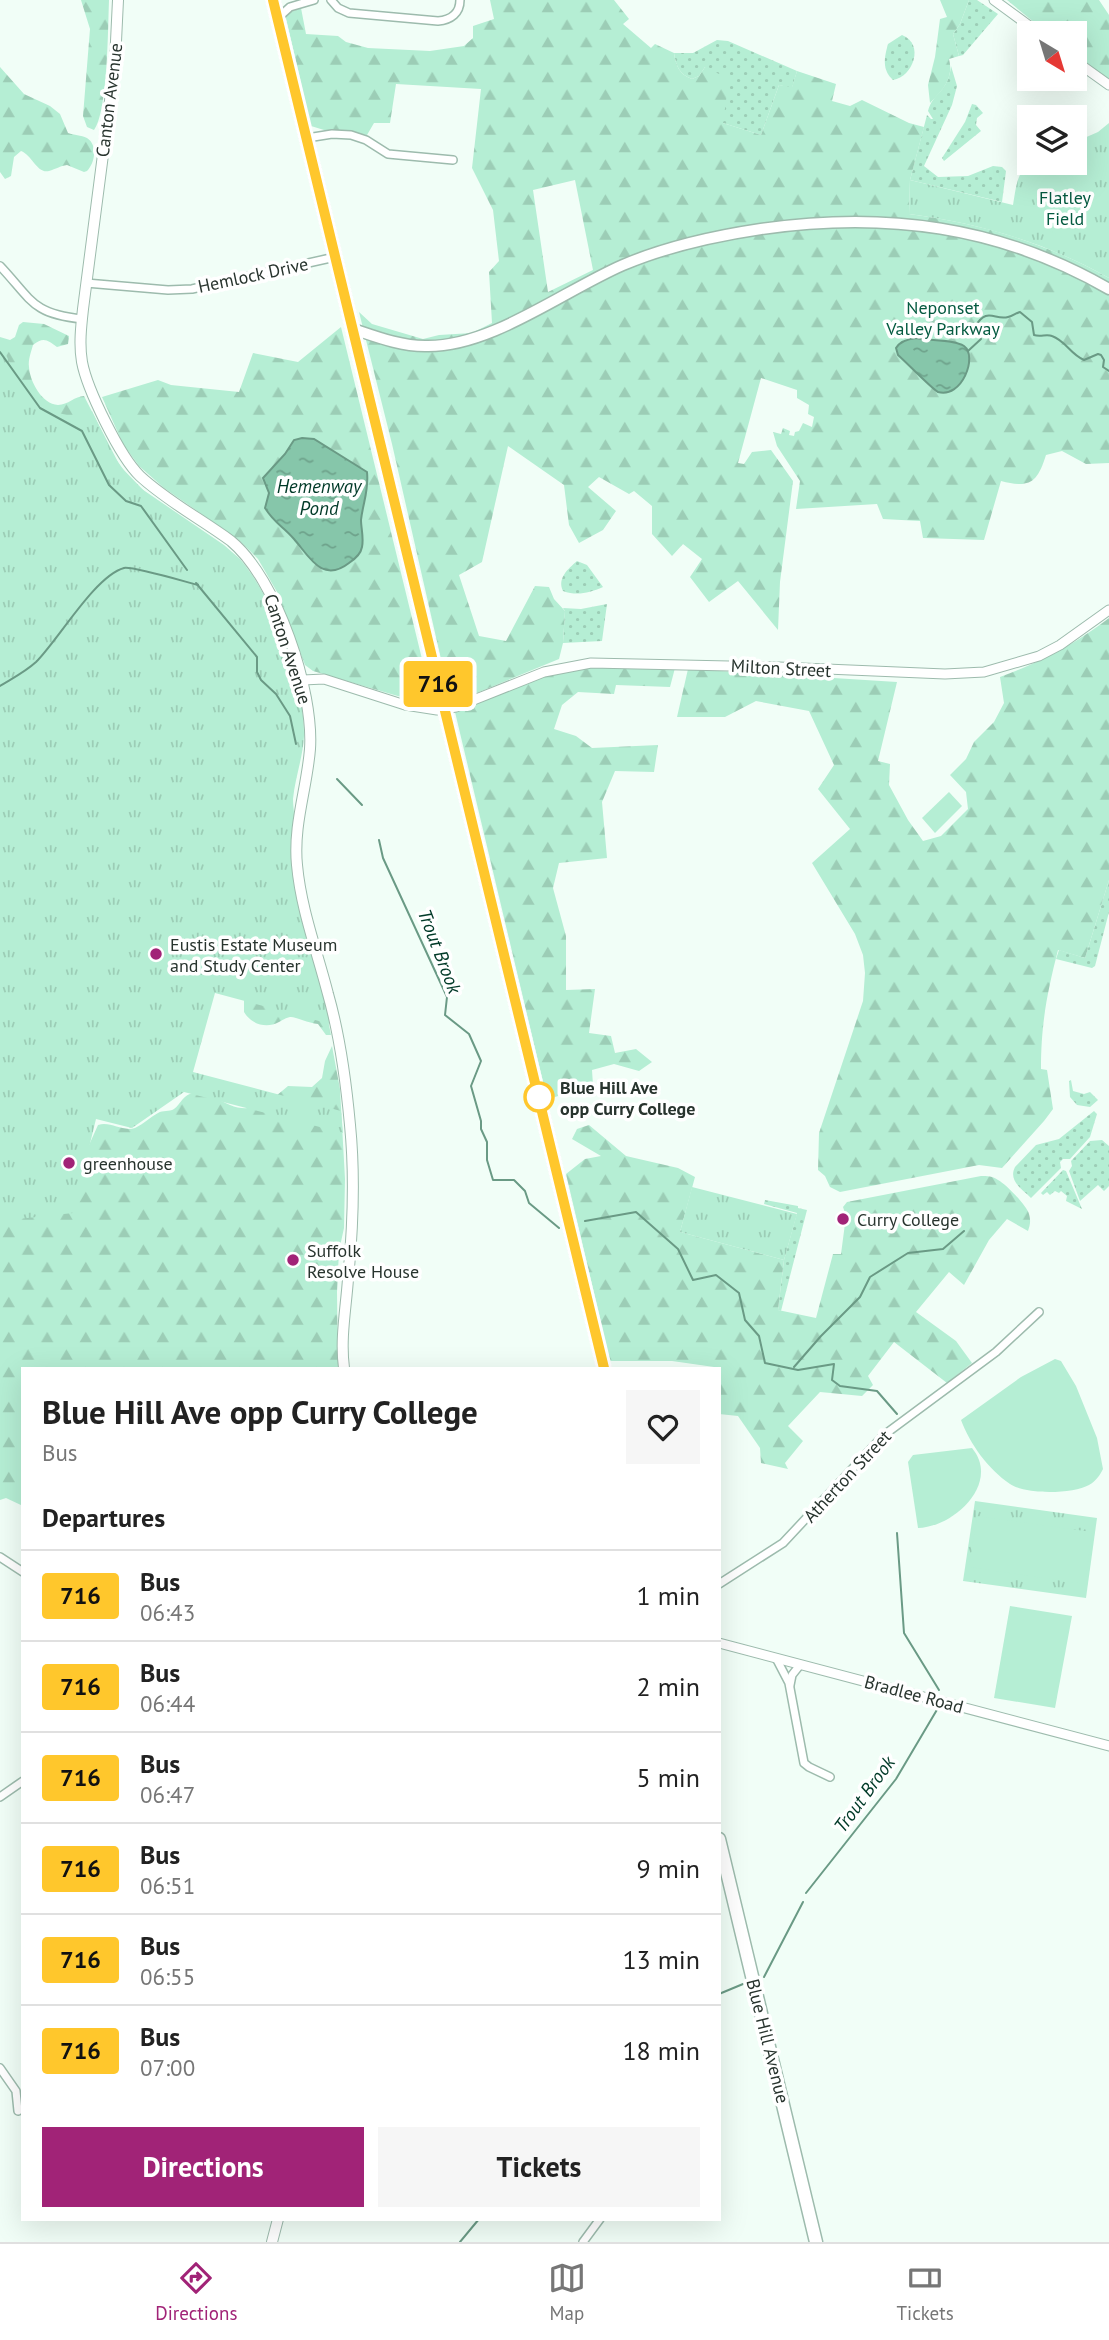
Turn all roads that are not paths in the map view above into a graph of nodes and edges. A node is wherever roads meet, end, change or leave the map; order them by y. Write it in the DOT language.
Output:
graph roads {
  1 [pos="118,0"];
  2 [pos="275,0"];
  3 [pos="314,0"];
  4 [pos="331,0"];
  5 [pos="460,0"];
  6 [pos="994,0"];
  7 [pos="294,5"];
  8 [pos="278,19"];
  9 [pos="1023,21"];
  10 [pos="1087,69"];
  11 [pos="1109,85"];
  12 [pos="307,138"];
  13 [pos="453,160"];
  14 [pos="335,257"];
  15 [pos="0,266"];
  16 [pos="86,283"];
  17 [pos="1109,289"];
  18 [pos="82,318"];
  19 [pos="353,329"];
  20 [pos="1109,610"];
  21 [pos="303,680"];
  22 [pos="445,710"];
  23 [pos="1039,1312"];
  24 [pos="344,1367"];
  25 [pos="604,1367"];
  26 [pos="0,1556"];
  27 [pos="21,1571"];
  28 [pos="721,1583"];
  29 [pos="721,1644"];
  30 [pos="776,1658"];
  31 [pos="800,1665"];
  32 [pos="790,1689"];
  33 [pos="1109,1746"];
  34 [pos="830,1777"];
  35 [pos="21,1783"];
  36 [pos="0,1797"];
  37 [pos="721,1847"];
  38 [pos="0,2068"];
  39 [pos="18,2111"];
  40 [pos="277,2221"];
  41 [pos="599,2221"];
  42 [pos="272,2242"];
  43 [pos="583,2242"];
  44 [pos="816,2242"];
  1 -- 16 [label="main road, Canton Avenue"];
  2 -- 7 [label="street"];
  2 -- 8 [label="highway"];
  3 -- 7 [label="street"];
  4 -- 5 [label="street"];
  6 -- 9 [label="street"];
  7 -- 8 [label="street"];
  8 -- 12 [label="highway"];
  10 -- 11 [label="street"];
  12 -- 13 [label="street"];
  12 -- 14 [label="highway"];
  14 -- 16 [label="street, Hemlock Drive"];
  14 -- 19 [label="highway"];
  15 -- 18 [label="street"];
  16 -- 18 [label="main road, Canton Avenue"];
  17 -- 19 [label="main road"];
  18 -- 21 [label="main road, Canton Avenue"];
  19 -- 22 [label="highway"];
  20 -- 22 [label="street, Milton Street"];
  21 -- 22 [label="street"];
  21 -- 24 [label="main road, Canton Avenue"];
  22 -- 25 [label="highway"];
  23 -- 28 [label="street, Atherton Street"];
  26 -- 27 [label="street"];
  29 -- 30 [label="street, Bradlee Road"];
  30 -- 31 [label="street, Bradlee Road"];
  30 -- 32 [label="street"];
  31 -- 32 [label="street"];
  31 -- 33 [label="street, Bradlee Road"];
  32 -- 34 [label="street"];
  35 -- 36 [label="street"];
  37 -- 44 [label="highway, Blue Hill Avenue"];
  38 -- 39 [label="street"];
  40 -- 42 [label="main road"];
  41 -- 43 [label="street"];
}
